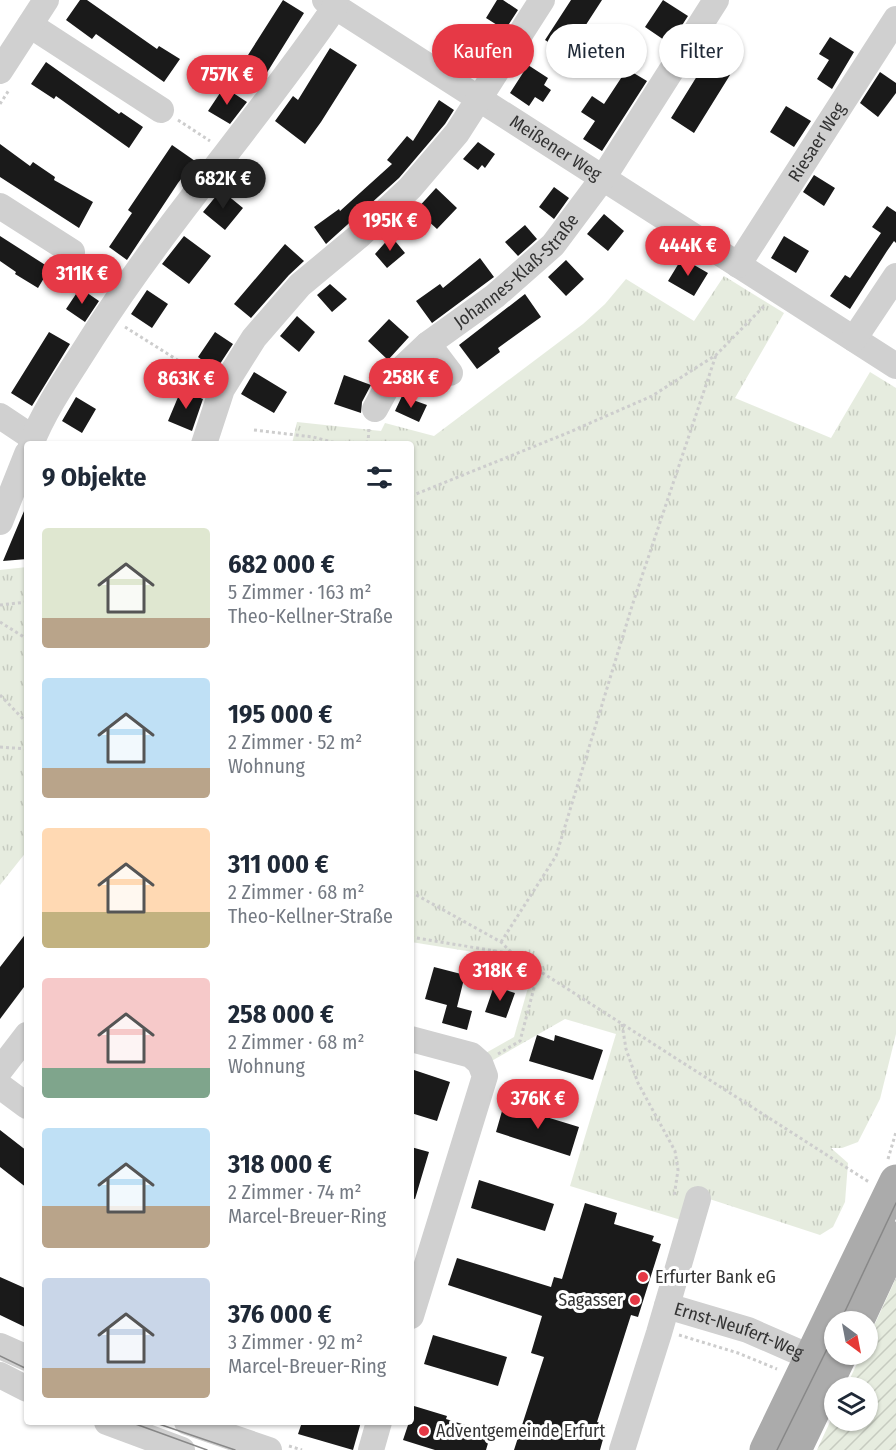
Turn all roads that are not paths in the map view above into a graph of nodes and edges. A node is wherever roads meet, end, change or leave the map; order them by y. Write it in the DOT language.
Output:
graph roads {
  1 [pos="46,0"];
  2 [pos="542,0"];
  3 [pos="716,0"];
  4 [pos="330,4"];
  5 [pos="896,19"];
  6 [pos="30,25"];
  7 [pos="0,71"];
  8 [pos="479,98"];
  9 [pos="161,110"];
  10 [pos="603,178"];
  11 [pos="0,206"];
  12 [pos="72,252"];
  13 [pos="738,265"];
  14 [pos="896,276"];
  15 [pos="848,336"];
  16 [pos="428,344"];
  17 [pos="896,366"];
  18 [pos="450,373"];
  19 [pos="375,409"];
  20 [pos="0,417"];
  21 [pos="25,441"];
  22 [pos="32,441"];
  23 [pos="205,441"];
  24 [pos="24,461"];
  25 [pos="0,522"];
  26 [pos="24,1039"];
  27 [pos="414,1040"];
  28 [pos="0,1070"];
  29 [pos="0,1086"];
  30 [pos="24,1104"];
  31 [pos="886,1184"];
  32 [pos="686,1199"];
  33 [pos="896,1239"];
  34 [pos="418,1264"];
  35 [pos="414,1294"];
  36 [pos="862,1311"];
  37 [pos="663,1317"];
  38 [pos="0,1346"];
  39 [pos="24,1357"];
  40 [pos="812,1361"];
  41 [pos="0,1375"];
  42 [pos="24,1387"];
  43 [pos="115,1425"];
  44 [pos="196,1425"];
  45 [pos="378,1425"];
  46 [pos="182,1450"];
  47 [pos="269,1450"];
  48 [pos="371,1450"];
  49 [pos="622,1450"];
  50 [pos="766,1450"];
  51 [pos="795,1450"];
  1 -- 6 [label="street"];
  2 -- 8 [label="street"];
  3 -- 10 [label="street, Johannes-Klaß-Straße"];
  4 -- 8 [label="street, Meißener Weg"];
  4 -- 22 [label="street"];
  5 -- 13 [label="street, Riesaer Weg"];
  6 -- 7 [label="street"];
  6 -- 9 [label="street"];
  8 -- 10 [label="street, Meißener Weg"];
  8 -- 23 [label="street"];
  10 -- 13 [label="street, Meißener Weg"];
  10 -- 16 [label="street, Johannes-Klaß-Straße"];
  11 -- 12 [label="street"];
  13 -- 15 [label="street, Meißener Weg"];
  14 -- 15 [label="street"];
  15 -- 17 [label="street, Meißener Weg"];
  16 -- 18 [label="street"];
  16 -- 19 [label="street, Johannes-Klaß-Straße"];
  20 -- 21 [label="street"];
  24 -- 25 [label="street"];
  26 -- 28 [label="street"];
  27 -- 34 [label="street"];
  29 -- 30 [label="street"];
  31 -- 40 [label="main road"];
  32 -- 37 [label="street, Ernst-Neufert-Weg"];
  33 -- 36 [label="main road"];
  34 -- 35 [label="street"];
  37 -- 40 [label="street, Ernst-Neufert-Weg"];
  37 -- 49 [label="street, Ernst-Neufert-Weg"];
  38 -- 39 [label="street"];
  40 -- 50 [label="main road"];
  40 -- 51 [label="main road"];
  41 -- 42 [label="street"];
  43 -- 46 [label="street"];
  44 -- 47 [label="street"];
  45 -- 48 [label="street"];
}
